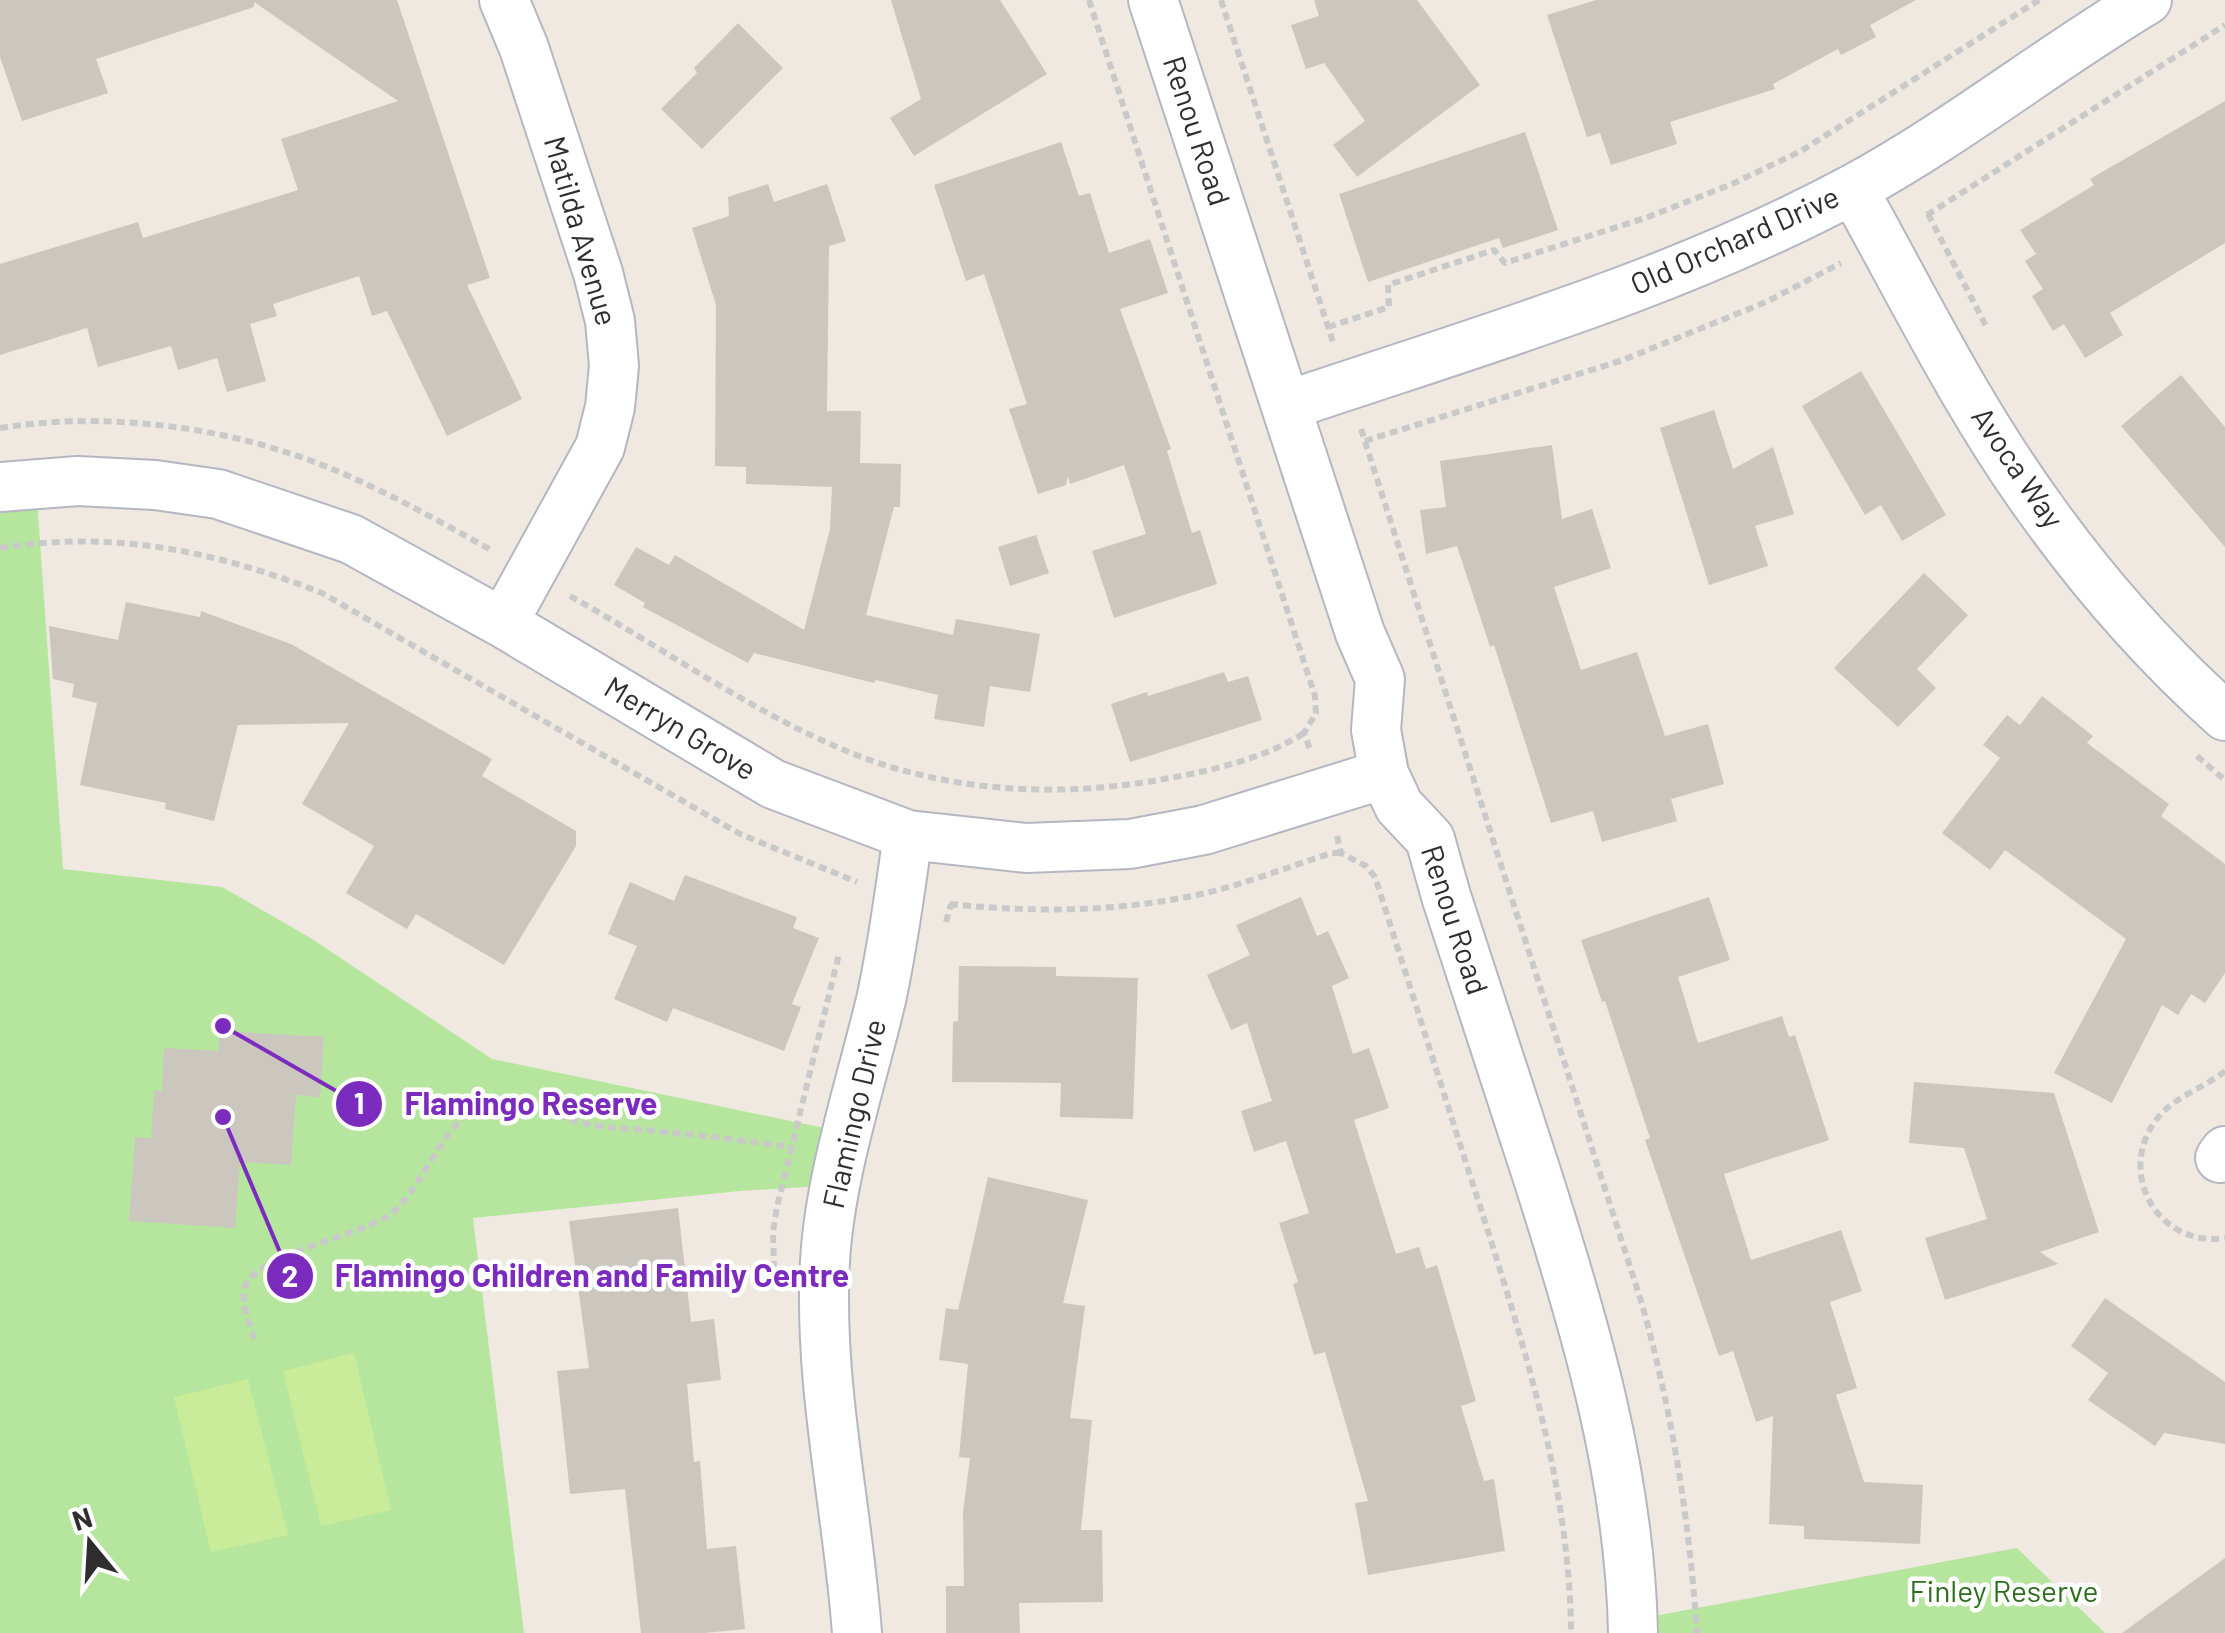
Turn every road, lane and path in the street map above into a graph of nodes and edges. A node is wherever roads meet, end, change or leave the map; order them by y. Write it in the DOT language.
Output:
graph roads {
  1 [pos="504,0"];
  2 [pos="1089,0"];
  3 [pos="1153,0"];
  4 [pos="1221,0"];
  5 [pos="2039,0"];
  6 [pos="2148,0"];
  7 [pos="2225,25"];
  8 [pos="1853,189"];
  9 [pos="1928,214"];
  10 [pos="1913,224"];
  11 [pos="1851,258"];
  12 [pos="1328,328"];
  13 [pos="1990,334"];
  14 [pos="1335,348"];
  15 [pos="1286,406"];
  16 [pos="1360,426"];
  17 [pos="1365,442"];
  18 [pos="0,487"];
  19 [pos="497,532"];
  20 [pos="0,548"];
  21 [pos="488,548"];
  22 [pos="561,590"];
  23 [pos="503,623"];
  24 [pos="2225,716"];
  25 [pos="1304,733"];
  26 [pos="1314,759"];
  27 [pos="1384,774"];
  28 [pos="1336,829"];
  29 [pos="908,835"];
  30 [pos="872,888"];
  31 [pos="950,904"];
  32 [pos="946,923"];
  33 [pos="791,1147"];
  34 [pos="254,1339"];
  35 [pos="857,1633"];
  36 [pos="1572,1633"];
  37 [pos="1633,1633"];
  38 [pos="1697,1633"];
  1 -- 23 [label="street, Matilda Avenue"];
  2 -- 25 [label="path"];
  3 -- 15 [label="street, Renou Road"];
  4 -- 12 [label="path"];
  5 -- 12 [label="path"];
  6 -- 8 [label="street, Old Orchard Drive"];
  7 -- 9 [label="path"];
  8 -- 15 [label="street, Old Orchard Drive"];
  8 -- 24 [label="street, Avoca Way"];
  9 -- 10 [label="path"];
  9 -- 13 [label="path"];
  11 -- 17 [label="path"];
  12 -- 14 [label="path"];
  15 -- 27 [label="street, Renou Road"];
  16 -- 17 [label="path"];
  17 -- 38 [label="path"];
  18 -- 23 [label="street, Merryn Grove"];
  19 -- 21 [label="path"];
  20 -- 30 [label="path"];
  22 -- 25 [label="path"];
  23 -- 29 [label="street, Merryn Grove"];
  25 -- 26 [label="path"];
  27 -- 29 [label="street, Merryn Grove"];
  27 -- 37 [label="street, Renou Road"];
  28 -- 36 [label="path"];
  29 -- 35 [label="street, Flamingo Drive"];
  31 -- 32 [label="path"];
  33 -- 34 [label="path"];
}
